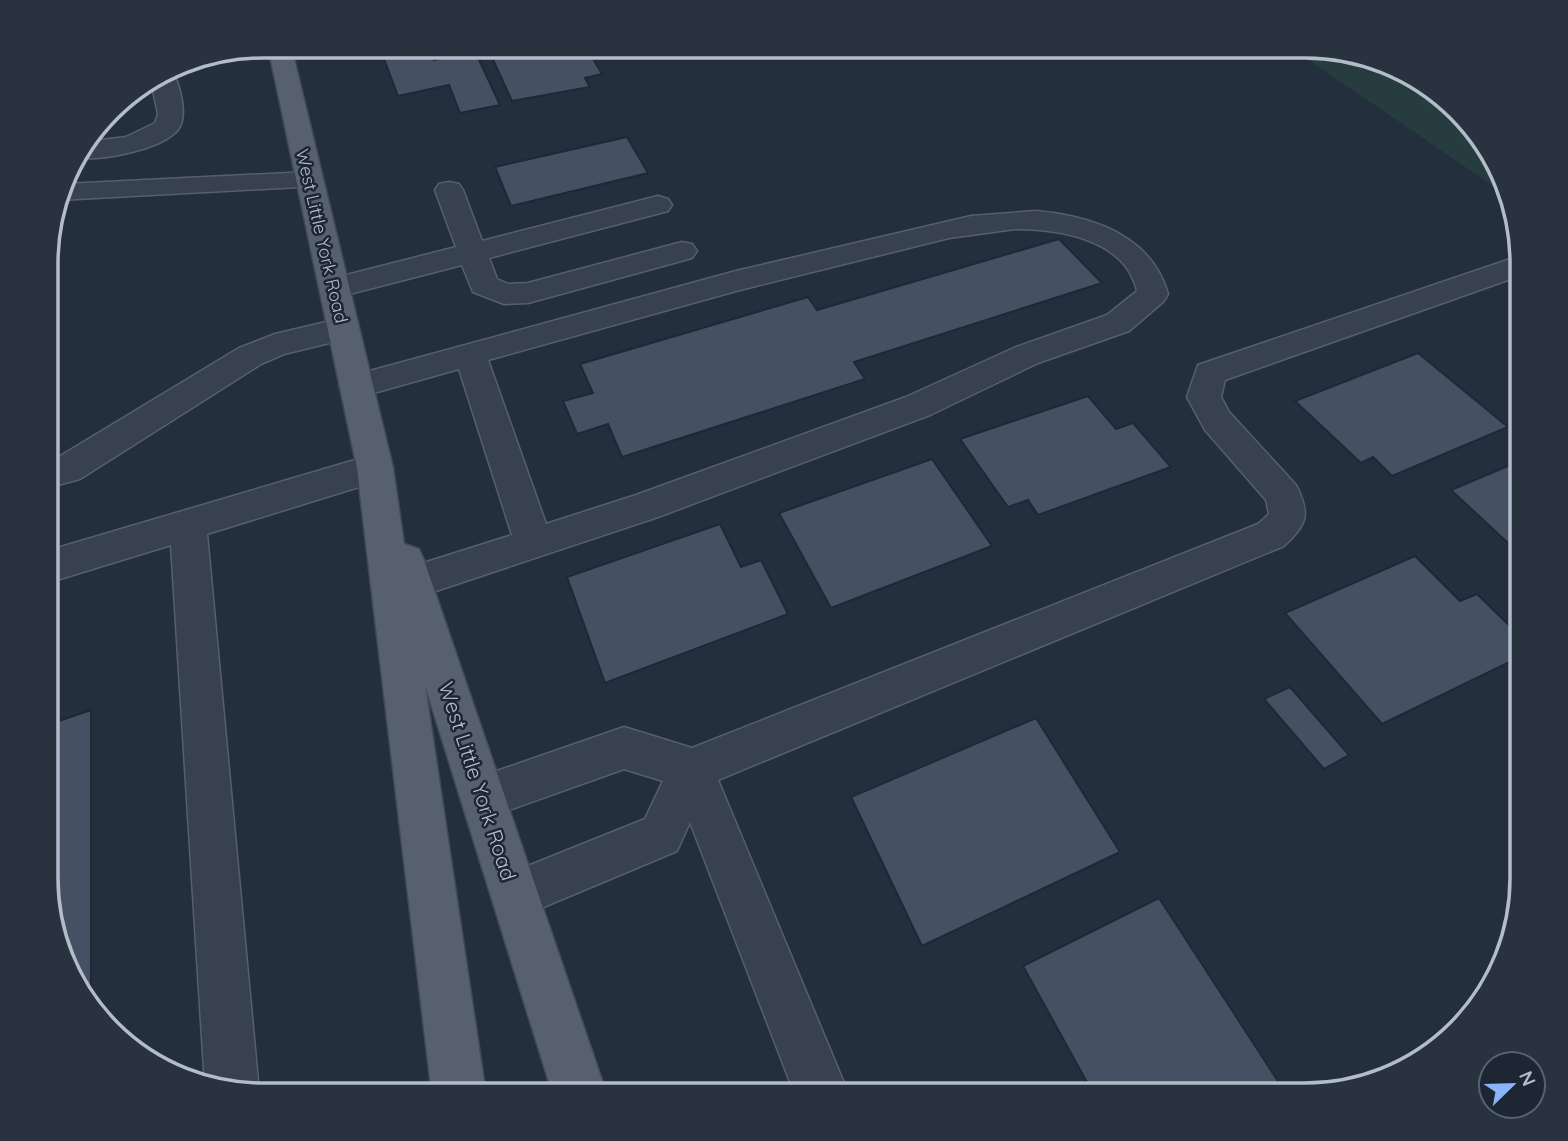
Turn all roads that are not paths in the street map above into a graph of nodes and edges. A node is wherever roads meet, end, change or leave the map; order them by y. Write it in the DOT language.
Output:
graph roads {
  1 [pos="282,58"];
  2 [pos="164,83"];
  3 [pos="92,150"];
  4 [pos="308,180"];
  5 [pos="449,191"];
  6 [pos="71,192"];
  7 [pos="658,205"];
  8 [pos="682,251"];
  9 [pos="471,253"];
  10 [pos="1510,269"];
  11 [pos="334,288"];
  12 [pos="343,329"];
  13 [pos="470,354"];
  14 [pos="356,386"];
  15 [pos="375,468"];
  16 [pos="58,471"];
  17 [pos="188,524"];
  18 [pos="534,543"];
  19 [pos="58,564"];
  20 [pos="412,583"];
  21 [pos="692,769"];
  22 [pos="484,797"];
  23 [pos="515,895"];
  24 [pos="231,1080"];
  25 [pos="457,1083"];
  26 [pos="576,1083"];
  27 [pos="817,1083"];
  1 -- 4 [label="main road, West Little York Road"];
  2 -- 3 [label="lane"];
  4 -- 6 [label="lane"];
  4 -- 11 [label="main road, West Little York Road"];
  5 -- 9 [label="lane"];
  7 -- 9 [label="lane"];
  8 -- 9 [label="lane"];
  9 -- 11 [label="lane"];
  10 -- 21 [label="lane"];
  11 -- 12 [label="main road, West Little York Road"];
  12 -- 14 [label="main road, West Little York Road"];
  12 -- 16 [label="lane"];
  13 -- 14 [label="lane"];
  13 -- 18 [label="lane"];
  13 -- 18 [label="lane"];
  14 -- 15 [label="main road, West Little York Road"];
  15 -- 17 [label="lane"];
  15 -- 20 [label="main road, West Little York Road"];
  15 -- 25 [label="main road, West Little York Road"];
  17 -- 19 [label="lane"];
  17 -- 24 [label="lane"];
  18 -- 20 [label="lane"];
  20 -- 22 [label="main road, West Little York Road"];
  21 -- 22 [label="lane"];
  21 -- 23 [label="lane"];
  21 -- 27 [label="lane"];
  22 -- 23 [label="main road, West Little York Road"];
  23 -- 26 [label="main road, West Little York Road"];
}
